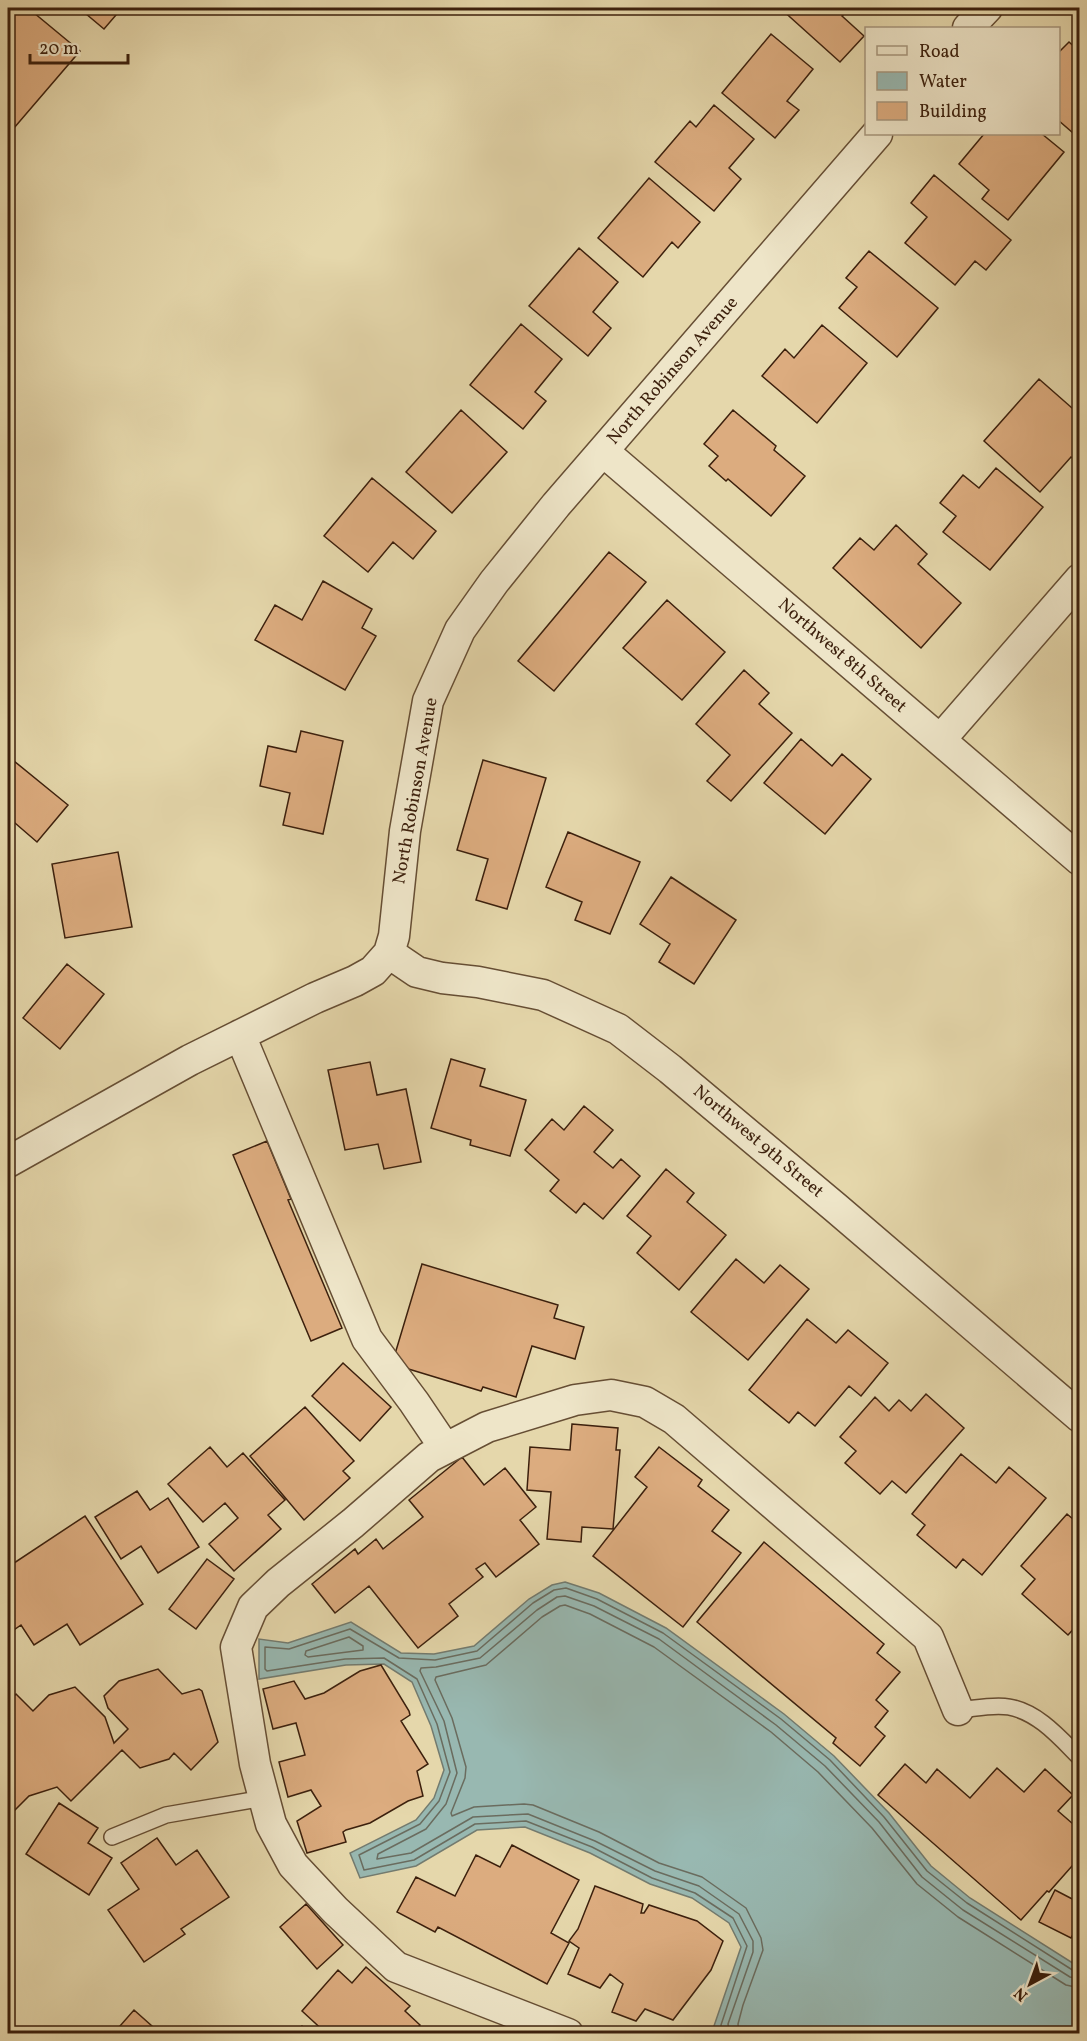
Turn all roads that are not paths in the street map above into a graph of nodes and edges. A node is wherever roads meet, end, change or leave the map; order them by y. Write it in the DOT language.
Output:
graph roads {
  1 [pos="987,8"];
  2 [pos="969,27"];
  3 [pos="876,135"];
  4 [pos="603,452"];
  5 [pos="1080,579"];
  6 [pos="940,740"];
  7 [pos="1080,860"];
  8 [pos="389,953"];
  9 [pos="240,1035"];
  10 [pos="8,1162"];
  11 [pos="1080,1417"];
  12 [pos="445,1448"];
  13 [pos="958,1710"];
  14 [pos="1080,1758"];
  15 [pos="264,1798"];
  16 [pos="112,1837"];
  17 [pos="568,2034"];
  1 -- 2 [label="street"];
  3 -- 4 [label="street, North Robinson Avenue"];
  4 -- 6 [label="street, Northwest 8th Street"];
  4 -- 8 [label="street, North Robinson Avenue"];
  5 -- 6 [label="street"];
  6 -- 7 [label="street, Northwest 8th Street"];
  8 -- 9 [label="street"];
  8 -- 11 [label="street, Northwest 9th Street"];
  9 -- 10 [label="street"];
  9 -- 12 [label="street"];
  12 -- 13 [label="street"];
  12 -- 15 [label="street"];
  13 -- 14 [label="lane"];
  15 -- 16 [label="lane"];
  15 -- 17 [label="street"];
}
